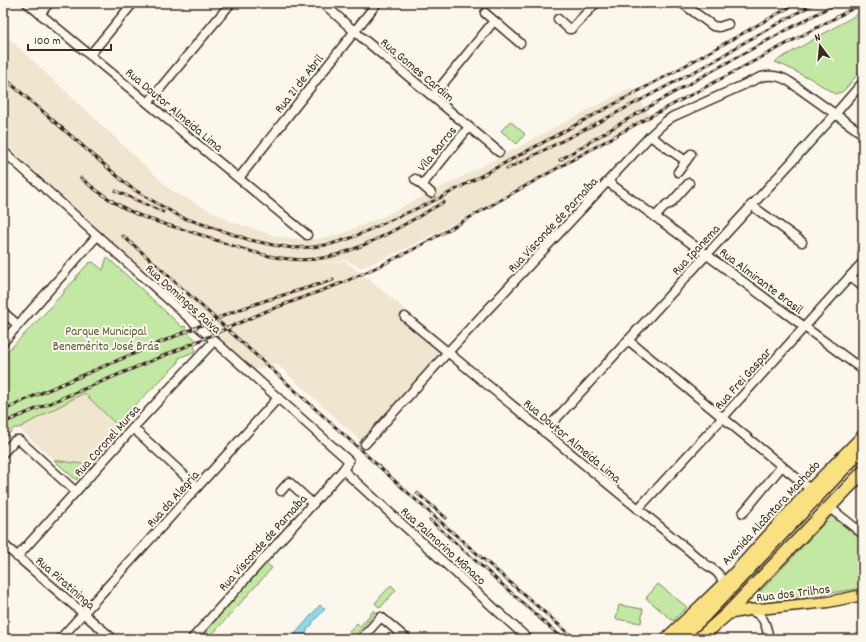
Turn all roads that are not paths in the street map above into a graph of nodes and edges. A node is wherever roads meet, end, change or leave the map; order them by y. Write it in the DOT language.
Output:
graph roads {
  1 [pos="27,3"];
  2 [pos="49,3"];
  3 [pos="133,3"];
  4 [pos="231,3"];
  5 [pos="323,3"];
  6 [pos="377,3"];
  7 [pos="596,3"];
  8 [pos="682,3"];
  9 [pos="484,13"];
  10 [pos="40,14"];
  11 [pos="558,19"];
  12 [pos="494,21"];
  13 [pos="728,24"];
  14 [pos="354,31"];
  15 [pos="520,43"];
  16 [pos="90,55"];
  17 [pos="863,82"];
  18 [pos="433,96"];
  19 [pos="148,103"];
  20 [pos="835,114"];
  21 [pos="469,127"];
  22 [pos="863,134"];
  23 [pos="650,136"];
  24 [pos="3,151"];
  25 [pos="499,152"];
  26 [pos="691,154"];
  27 [pos="686,161"];
  28 [pos="678,172"];
  29 [pos="239,178"];
  30 [pos="415,179"];
  31 [pos="608,182"];
  32 [pos="689,183"];
  33 [pos="422,185"];
  34 [pos="431,193"];
  35 [pos="751,206"];
  36 [pos="656,217"];
  37 [pos="307,235"];
  38 [pos="96,236"];
  39 [pos="802,242"];
  40 [pos="706,254"];
  41 [pos="863,262"];
  42 [pos="850,276"];
  43 [pos="863,287"];
  44 [pos="3,312"];
  45 [pos="406,317"];
  46 [pos="18,325"];
  47 [pos="805,327"];
  48 [pos="628,340"];
  49 [pos="214,341"];
  50 [pos="3,342"];
  51 [pos="448,352"];
  52 [pos="863,370"];
  53 [pos="278,398"];
  54 [pos="723,417"];
  55 [pos="133,428"];
  56 [pos="544,432"];
  57 [pos="863,435"];
  58 [pos="365,444"];
  59 [pos="863,448"];
  60 [pos="3,453"];
  61 [pos="350,462"];
  62 [pos="782,466"];
  63 [pos="343,470"];
  64 [pos="863,472"];
  65 [pos="197,487"];
  66 [pos="281,491"];
  67 [pos="815,491"];
  68 [pos="76,492"];
  69 [pos="313,504"];
  70 [pos="829,507"];
  71 [pos="638,509"];
  72 [pos="743,513"];
  73 [pos="862,530"];
  74 [pos="766,537"];
  75 [pos="3,544"];
  76 [pos="17,557"];
  77 [pos="723,583"];
  78 [pos="863,595"];
  79 [pos="750,610"];
  80 [pos="701,612"];
  81 [pos="84,613"];
  82 [pos="727,614"];
  83 [pos="60,639"];
  84 [pos="113,639"];
  85 [pos="192,639"];
  86 [pos="362,639"];
  87 [pos="407,639"];
  88 [pos="528,639"];
  89 [pos="665,639"];
  90 [pos="679,639"];
  91 [pos="699,639"];
  92 [pos="769,639"];
  1 -- 10 [label="street, Rua Doutor Almeida Lima"];
  2 -- 10 [label="street"];
  3 -- 16 [label="street"];
  4 -- 19 [label="street"];
  5 -- 14 [label="street, Rua Gomes Cardim"];
  6 -- 14 [label="street, Rua 21 de Abril"];
  7 -- 11 [label="street"];
  8 -- 13 [label="street"];
  9 -- 12 [label="street"];
  10 -- 16 [label="street, Rua Doutor Almeida Lima"];
  12 -- 15 [label="street"];
  12 -- 18 [label="street"];
  14 -- 18 [label="street, Rua Gomes Cardim"];
  14 -- 29 [label="street, Rua 21 de Abril"];
  16 -- 19 [label="street, Rua Doutor Almeida Lima"];
  17 -- 20 [label="street, Rua Ipanema"];
  18 -- 21 [label="street, Rua Gomes Cardim"];
  19 -- 29 [label="street, Rua Doutor Almeida Lima"];
  20 -- 22 [label="street, Rua Visconde de Parnaíba"];
  20 -- 23 [label="street, Rua Visconde de Parnaíba"];
  20 -- 35 [label="street, Rua Ipanema"];
  21 -- 25 [label="street, Rua Gomes Cardim"];
  21 -- 33 [label="street, Vila Barros"];
  23 -- 27 [label="street"];
  23 -- 31 [label="street, Rua Visconde de Parnaíba"];
  24 -- 38 [label="street, Rua Domingos Paiva"];
  26 -- 27 [label="street"];
  27 -- 28 [label="street"];
  29 -- 37 [label="street, Rua Doutor Almeida Lima"];
  30 -- 33 [label="street"];
  31 -- 36 [label="street, Rua Almirante Brasil"];
  31 -- 51 [label="street, Rua Visconde de Parnaíba"];
  32 -- 36 [label="street"];
  33 -- 34 [label="street"];
  35 -- 39 [label="street"];
  35 -- 40 [label="street, Rua Ipanema"];
  36 -- 40 [label="street, Rua Almirante Brasil"];
  38 -- 46 [label="street"];
  38 -- 49 [label="street, Rua Domingos Paiva"];
  40 -- 47 [label="street, Rua Almirante Brasil"];
  40 -- 48 [label="street, Rua Ipanema"];
  41 -- 42 [label="street, Rua Frei Gaspar"];
  42 -- 43 [label="street"];
  42 -- 47 [label="street, Rua Frei Gaspar"];
  44 -- 46 [label="street"];
  45 -- 51 [label="street, Rua Doutor Almeida Lima"];
  46 -- 50 [label="street"];
  47 -- 52 [label="street, Rua Almirante Brasil"];
  47 -- 54 [label="street, Rua Frei Gaspar"];
  48 -- 54 [label="street"];
  48 -- 56 [label="street, Rua Ipanema"];
  49 -- 53 [label="street, Rua Domingos Paiva"];
  49 -- 55 [label="street, Rua Coronel Mursa"];
  51 -- 56 [label="street, Rua Doutor Almeida Lima"];
  51 -- 58 [label="street, Rua Visconde de Parnaíba"];
  53 -- 61 [label="street, Rua Domingos Paiva"];
  53 -- 65 [label="street, Rua da Alegria"];
  54 -- 62 [label="street"];
  54 -- 71 [label="street, Rua Frei Gaspar"];
  55 -- 65 [label="street"];
  55 -- 68 [label="street, Rua Coronel Mursa"];
  56 -- 71 [label="street, Rua Doutor Almeida Lima"];
  57 -- 67 [label="main road, Avenida Alcântara Machado"];
  59 -- 67 [label="highway, Avenida Alcântara Machado"];
  60 -- 68 [label="street"];
  61 -- 63 [label="street, Rua Visconde de Parnaíba"];
  62 -- 67 [label="street"];
  62 -- 72 [label="street"];
  63 -- 69 [label="street, Rua Visconde de Parnaíba"];
  63 -- 88 [label="street, Rua Palmorino Mônaco"];
  64 -- 70 [label="highway"];
  65 -- 81 [label="street, Rua da Alegria"];
  66 -- 69 [label="street"];
  67 -- 74 [label="highway"];
  67 -- 80 [label="highway, Avenida Alcântara Machado"];
  68 -- 76 [label="street, Rua Coronel Mursa"];
  69 -- 85 [label="street, Rua Visconde de Parnaíba"];
  70 -- 73 [label="street"];
  70 -- 82 [label="highway"];
  71 -- 77 [label="street, Rua Doutor Almeida Lima"];
  74 -- 77 [label="main road, Avenida Alcântara Machado"];
  75 -- 76 [label="street, Rua Piratininga"];
  76 -- 81 [label="street, Rua Piratininga"];
  77 -- 80 [label="main road, Avenida Alcântara Machado"];
  78 -- 79 [label="main road, Rua dos Trilhos"];
  79 -- 82 [label="main road, Rua dos Trilhos"];
  79 -- 92 [label="street"];
  80 -- 89 [label="main road"];
  80 -- 90 [label="highway"];
  81 -- 83 [label="street, Rua da Alegria"];
  81 -- 84 [label="street, Rua Piratininga"];
  82 -- 91 [label="highway"];
  86 -- 87 [label="street"];
}
